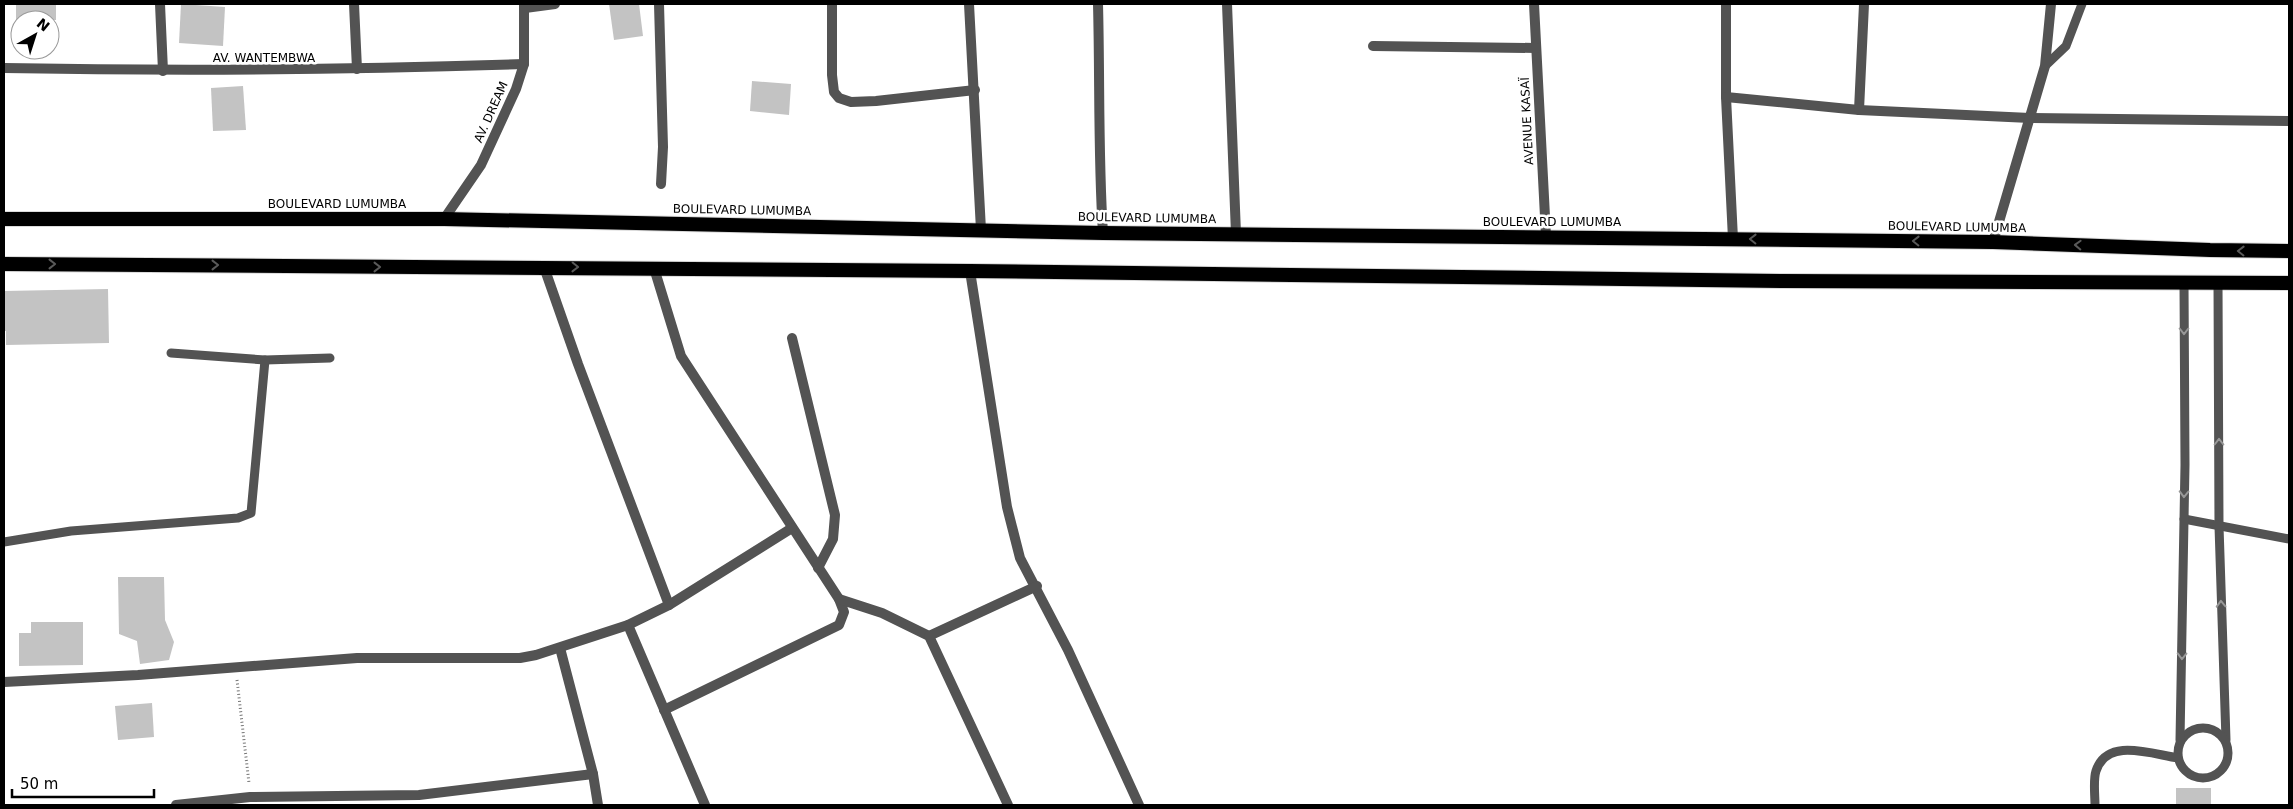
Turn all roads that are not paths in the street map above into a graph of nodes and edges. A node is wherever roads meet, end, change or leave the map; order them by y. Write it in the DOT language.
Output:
graph roads {
  1 [pos="160,4"];
  2 [pos="354,4"];
  3 [pos="555,4"];
  4 [pos="659,4"];
  5 [pos="832,4"];
  6 [pos="969,4"];
  7 [pos="1098,4"];
  8 [pos="1227,4"];
  9 [pos="1534,4"];
  10 [pos="1726,4"];
  11 [pos="1864,4"];
  12 [pos="2051,4"];
  13 [pos="2082,4"];
  14 [pos="524,6"];
  15 [pos="1373,46"];
  16 [pos="1536,48"];
  17 [pos="524,64"];
  18 [pos="2045,66"];
  19 [pos="4,68"];
  20 [pos="357,70"];
  21 [pos="163,71"];
  22 [pos="975,90"];
  23 [pos="1726,97"];
  24 [pos="1860,110"];
  25 [pos="2030,118"];
  26 [pos="2289,121"];
  27 [pos="662,184"];
  28 [pos="4,219"];
  29 [pos="444,219"];
  30 [pos="981,230"];
  31 [pos="1103,233"];
  32 [pos="1236,234"];
  33 [pos="1546,236"];
  34 [pos="1733,239"];
  35 [pos="1993,242"];
  36 [pos="2289,251"];
  37 [pos="4,264"];
  38 [pos="544,267"];
  39 [pos="654,268"];
  40 [pos="970,270"];
  41 [pos="2184,283"];
  42 [pos="2218,283"];
  43 [pos="2289,283"];
  44 [pos="792,338"];
  45 [pos="171,353"];
  46 [pos="330,358"];
  47 [pos="265,360"];
  48 [pos="2184,519"];
  49 [pos="2219,526"];
  50 [pos="792,528"];
  51 [pos="2289,539"];
  52 [pos="4,542"];
  53 [pos="818,568"];
  54 [pos="1037,586"];
  55 [pos="839,599"];
  56 [pos="669,605"];
  57 [pos="628,624"];
  58 [pos="929,636"];
  59 [pos="560,648"];
  60 [pos="4,682"];
  61 [pos="664,710"];
  62 [pos="2180,740"];
  63 [pos="2226,740"];
  64 [pos="2178,758"];
  65 [pos="593,774"];
  66 [pos="176,805"];
  67 [pos="598,805"];
  68 [pos="705,805"];
  69 [pos="1008,805"];
  70 [pos="1139,805"];
  71 [pos="2095,805"];
  1 -- 21 [label="street"];
  2 -- 20 [label="street"];
  3 -- 14 [label="street"];
  4 -- 27 [label="street"];
  5 -- 22 [label="street"];
  6 -- 22 [label="street"];
  7 -- 31 [label="street"];
  8 -- 32 [label="street"];
  9 -- 16 [label="street, AVENUE KASAÏ"];
  10 -- 23 [label="street"];
  11 -- 24 [label="street"];
  12 -- 18 [label="street"];
  13 -- 18 [label="lane"];
  14 -- 17 [label="street, AV. DREAM"];
  15 -- 16 [label="street"];
  16 -- 33 [label="street, AVENUE KASAÏ"];
  17 -- 20 [label="street, AV. WANTEMBWA"];
  17 -- 29 [label="street, AV. DREAM"];
  18 -- 25 [label="street"];
  19 -- 21 [label="street, AV. WANTEMBWA"];
  20 -- 21 [label="street, AV. WANTEMBWA"];
  22 -- 30 [label="street"];
  23 -- 24 [label="street"];
  23 -- 34 [label="street"];
  24 -- 25 [label="street"];
  25 -- 26 [label="street"];
  25 -- 35 [label="street"];
  28 -- 29 [label="highway, BOULEVARD LUMUMBA"];
  29 -- 30 [label="highway, BOULEVARD LUMUMBA"];
  30 -- 31 [label="highway, BOULEVARD LUMUMBA"];
  31 -- 32 [label="highway, BOULEVARD LUMUMBA"];
  32 -- 33 [label="highway, BOULEVARD LUMUMBA"];
  33 -- 34 [label="highway, BOULEVARD LUMUMBA"];
  35 -- 34 [label="highway, BOULEVARD LUMUMBA, one-way"];
  36 -- 35 [label="highway, BOULEVARD LUMUMBA, one-way"];
  37 -- 38 [label="highway, one-way"];
  38 -- 39 [label="highway, one-way"];
  38 -- 56 [label="street"];
  39 -- 40 [label="highway"];
  39 -- 50 [label="street"];
  40 -- 41 [label="highway"];
  40 -- 54 [label="street"];
  41 -- 42 [label="highway"];
  41 -- 48 [label="lane, one-way"];
  42 -- 43 [label="highway"];
  49 -- 42 [label="lane, one-way"];
  44 -- 53 [label="street"];
  45 -- 47 [label="lane"];
  46 -- 47 [label="lane"];
  47 -- 52 [label="lane"];
  48 -- 49 [label="lane"];
  48 -- 62 [label="lane, one-way"];
  49 -- 51 [label="lane"];
  63 -- 49 [label="lane, one-way"];
  50 -- 53 [label="street"];
  50 -- 56 [label="street"];
  53 -- 55 [label="street"];
  54 -- 58 [label="street"];
  54 -- 70 [label="street"];
  55 -- 58 [label="street"];
  55 -- 61 [label="street"];
  56 -- 57 [label="street"];
  57 -- 59 [label="street"];
  57 -- 61 [label="street"];
  58 -- 69 [label="street"];
  59 -- 60 [label="street"];
  59 -- 65 [label="street"];
  61 -- 68 [label="street"];
  62 -- 63 [label="lane"];
  62 -- 64 [label="lane"];
  63 -- 64 [label="lane"];
  64 -- 71 [label="lane"];
  65 -- 66 [label="street"];
  65 -- 67 [label="street"];
}
